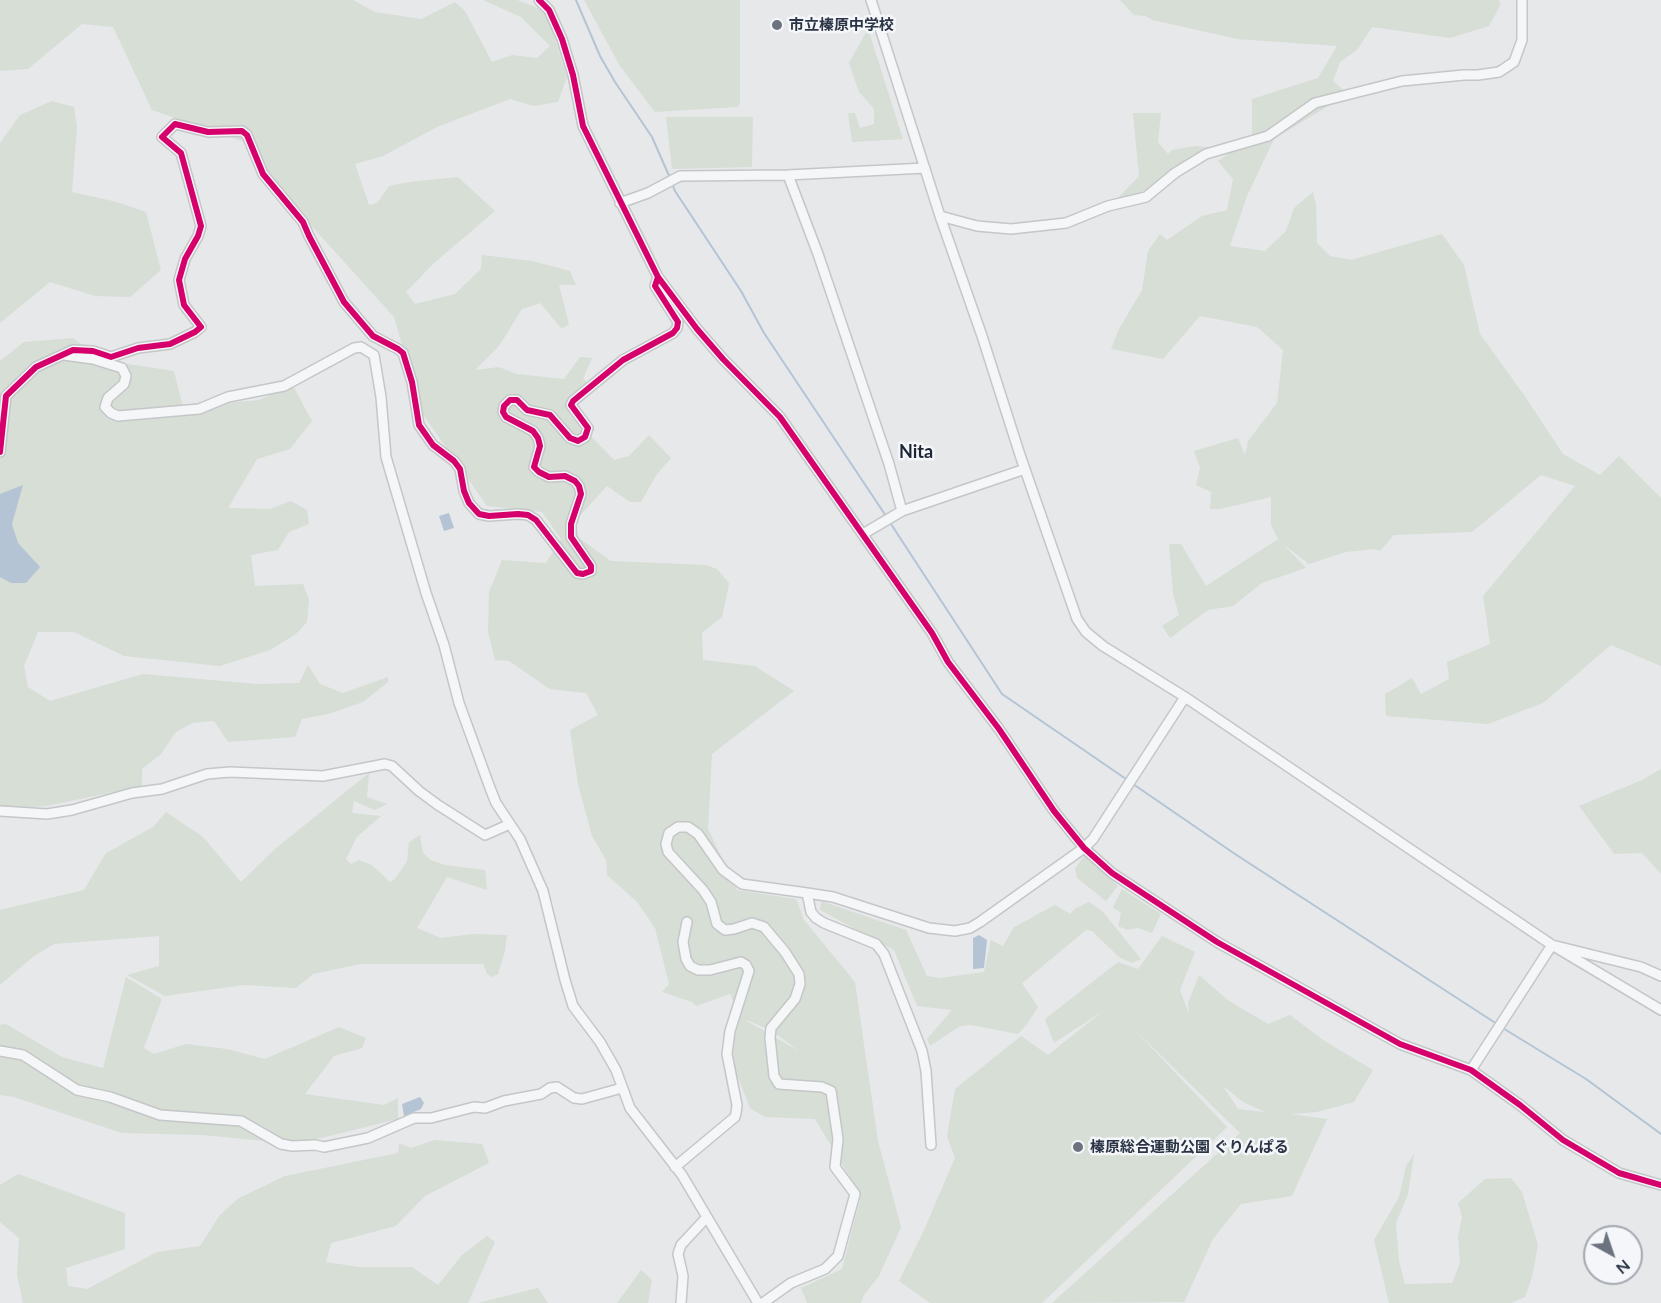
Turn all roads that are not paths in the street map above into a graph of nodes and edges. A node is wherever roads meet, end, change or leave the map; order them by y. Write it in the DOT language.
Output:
graph roads {
  1 [pos="539,0"];
  2 [pos="871,0"];
  3 [pos="1522,0"];
  4 [pos="925,168"];
  5 [pos="788,175"];
  6 [pos="620,203"];
  7 [pos="940,216"];
  8 [pos="658,277"];
  9 [pos="365,328"];
  10 [pos="361,347"];
  11 [pos="64,355"];
  12 [pos="0,452"];
  13 [pos="1025,469"];
  14 [pos="902,511"];
  15 [pos="863,534"];
  16 [pos="1185,697"];
  17 [pos="0,811"];
  18 [pos="510,824"];
  19 [pos="1084,848"];
  20 [pos="807,893"];
  21 [pos="687,922"];
  22 [pos="1552,945"];
  23 [pos="1661,976"];
  24 [pos="1661,1010"];
  25 [pos="0,1051"];
  26 [pos="1471,1070"];
  27 [pos="622,1088"];
  28 [pos="931,1145"];
  29 [pos="675,1167"];
  30 [pos="1661,1185"];
  31 [pos="707,1217"];
  32 [pos="681,1303"];
  33 [pos="758,1303"];
  34 [pos="764,1303"];
  1 -- 6 [label="street"];
  2 -- 4 [label="street"];
  3 -- 7 [label="street"];
  4 -- 5 [label="street"];
  4 -- 7 [label="street"];
  5 -- 6 [label="street"];
  5 -- 14 [label="street"];
  6 -- 8 [label="street"];
  7 -- 13 [label="street"];
  8 -- 9 [label="street"];
  8 -- 15 [label="street"];
  9 -- 10 [label="street"];
  9 -- 11 [label="street"];
  10 -- 11 [label="street"];
  10 -- 18 [label="street"];
  11 -- 12 [label="street"];
  13 -- 14 [label="street"];
  13 -- 16 [label="street"];
  14 -- 15 [label="street"];
  15 -- 19 [label="street"];
  16 -- 19 [label="street"];
  16 -- 22 [label="street"];
  17 -- 18 [label="street"];
  18 -- 27 [label="street"];
  19 -- 20 [label="street"];
  19 -- 26 [label="street"];
  20 -- 28 [label="street"];
  20 -- 34 [label="street"];
  21 -- 29 [label="street"];
  22 -- 23 [label="street"];
  22 -- 24 [label="street"];
  22 -- 26 [label="street"];
  25 -- 27 [label="street"];
  26 -- 30 [label="street"];
  27 -- 29 [label="street"];
  29 -- 31 [label="street"];
  31 -- 32 [label="street"];
  31 -- 33 [label="street"];
}
